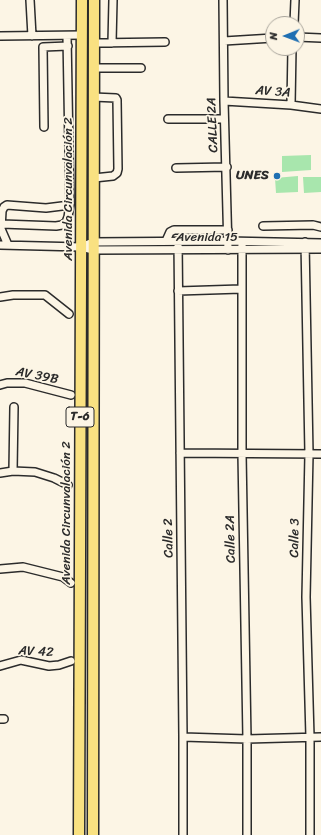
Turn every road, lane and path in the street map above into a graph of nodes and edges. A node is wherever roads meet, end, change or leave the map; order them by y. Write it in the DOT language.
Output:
graph roads {
  1 [pos="30,0"];
  2 [pos="82,0"];
  3 [pos="94,0"];
  4 [pos="113,0"];
  5 [pos="223,0"];
  6 [pos="295,0"];
  7 [pos="294,16"];
  8 [pos="82,35"];
  9 [pos="0,36"];
  10 [pos="32,36"];
  11 [pos="67,36"];
  12 [pos="305,37"];
  13 [pos="321,38"];
  14 [pos="265,39"];
  15 [pos="165,42"];
  16 [pos="224,42"];
  17 [pos="94,43"];
  18 [pos="112,43"];
  19 [pos="68,46"];
  20 [pos="292,56"];
  21 [pos="93,68"];
  22 [pos="141,68"];
  23 [pos="93,97"];
  24 [pos="224,101"];
  25 [pos="291,105"];
  26 [pos="321,109"];
  27 [pos="168,119"];
  28 [pos="224,119"];
  29 [pos="44,127"];
  30 [pos="227,167"];
  31 [pos="176,168"];
  32 [pos="94,178"];
  33 [pos="70,205"];
  34 [pos="1,225"];
  35 [pos="263,226"];
  36 [pos="321,227"];
  37 [pos="228,230"];
  38 [pos="166,241"];
  39 [pos="178,241"];
  40 [pos="228,241"];
  41 [pos="242,242"];
  42 [pos="321,243"];
  43 [pos="0,245"];
  44 [pos="8,245"];
  45 [pos="93,246"];
  46 [pos="306,246"];
  47 [pos="81,247"];
  48 [pos="321,249"];
  49 [pos="178,250"];
  50 [pos="228,250"];
  51 [pos="242,250"];
  52 [pos="241,289"];
  53 [pos="178,291"];
  54 [pos="0,297"];
  55 [pos="69,314"];
  56 [pos="0,385"];
  57 [pos="70,395"];
  58 [pos="14,407"];
  59 [pos="180,453"];
  60 [pos="242,454"];
  61 [pos="309,454"];
  62 [pos="321,454"];
  63 [pos="13,471"];
  64 [pos="0,473"];
  65 [pos="68,485"];
  66 [pos="0,569"];
  67 [pos="71,583"];
  68 [pos="71,661"];
  69 [pos="0,666"];
  70 [pos="183,737"];
  71 [pos="310,737"];
  72 [pos="321,737"];
  73 [pos="247,739"];
  74 [pos="78,835"];
  75 [pos="93,835"];
  76 [pos="182,835"];
  77 [pos="247,835"];
  78 [pos="310,835"];
  1 -- 10 [label="street"];
  2 -- 8 [label="highway, Avenida Circunvalación 2 / T-6"];
  3 -- 17 [label="highway, Avenida Circunvalación 2 / T-6"];
  4 -- 18 [label="street"];
  5 -- 16 [label="street, CALLE 2A"];
  6 -- 7 [label="street"];
  8 -- 11 [label="street"];
  8 -- 47 [label="highway, Avenida Circunvalación 2 / T-6"];
  9 -- 10 [label="street"];
  10 -- 11 [label="street"];
  11 -- 19 [label="street"];
  12 -- 13 [label="street"];
  14 -- 16 [label="street"];
  15 -- 18 [label="street"];
  16 -- 24 [label="street, CALLE 2A"];
  17 -- 18 [label="street"];
  17 -- 21 [label="highway, Avenida Circunvalación 2 / T-6"];
  19 -- 29 [label="street"];
  19 -- 33 [label="street"];
  20 -- 25 [label="street"];
  21 -- 22 [label="street"];
  21 -- 23 [label="highway, Avenida Circunvalación 2 / T-6"];
  23 -- 32 [label="highway, Avenida Circunvalación 2 / T-6"];
  23 -- 32 [label="street"];
  24 -- 25 [label="street, AV 3A"];
  24 -- 28 [label="street, CALLE 2A"];
  25 -- 26 [label="street, AV 3A"];
  27 -- 28 [label="street"];
  28 -- 30 [label="street, CALLE 2A"];
  30 -- 31 [label="street"];
  30 -- 37 [label="street, CALLE 2A"];
  32 -- 45 [label="highway, Avenida Circunvalación 2 / T-6"];
  33 -- 34 [label="street"];
  33 -- 34 [label="street"];
  34 -- 44 [label="street"];
  35 -- 36 [label="street"];
  37 -- 38 [label="street"];
  37 -- 40 [label="street, CALLE 2A"];
  38 -- 39 [label="street, Avenida 15"];
  38 -- 45 [label="street, Avenida 15"];
  39 -- 40 [label="street, Avenida 15"];
  39 -- 49 [label="street, Calle 2"];
  40 -- 41 [label="street, Avenida 15"];
  40 -- 50 [label="street, CALLE 2A"];
  41 -- 46 [label="street, Avenida 15"];
  41 -- 51 [label="street, Calle 2A"];
  42 -- 46 [label="street, Avenida 15"];
  43 -- 44 [label="street"];
  44 -- 47 [label="street"];
  45 -- 47 [label="street"];
  45 -- 49 [label="street, Avenida 15"];
  45 -- 75 [label="highway, Avenida Circunvalación 2 / T-6"];
  46 -- 48 [label="street, Avenida 15"];
  46 -- 51 [label="street, Avenida 15"];
  46 -- 61 [label="street, Calle 3"];
  47 -- 74 [label="highway, Avenida Circunvalación 2 / T-6"];
  49 -- 50 [label="street, Avenida 15"];
  49 -- 53 [label="street, Calle 2"];
  50 -- 51 [label="street, Avenida 15"];
  51 -- 52 [label="street, Calle 2A"];
  52 -- 53 [label="street"];
  52 -- 60 [label="street, Calle 2A"];
  53 -- 59 [label="street, Calle 2"];
  54 -- 55 [label="street"];
  56 -- 57 [label="street, AV 39B"];
  58 -- 63 [label="street"];
  59 -- 60 [label="street"];
  59 -- 70 [label="street, Calle 2"];
  60 -- 61 [label="street"];
  60 -- 73 [label="street, Calle 2A"];
  61 -- 62 [label="street"];
  61 -- 71 [label="street, Calle 3"];
  63 -- 64 [label="street"];
  63 -- 65 [label="street"];
  66 -- 67 [label="street"];
  68 -- 69 [label="street, AV 42"];
  70 -- 73 [label="street"];
  70 -- 76 [label="street, Calle 2"];
  71 -- 72 [label="street"];
  71 -- 73 [label="street"];
  71 -- 78 [label="street, Calle 3"];
  73 -- 77 [label="street, Calle 2A"];
}
